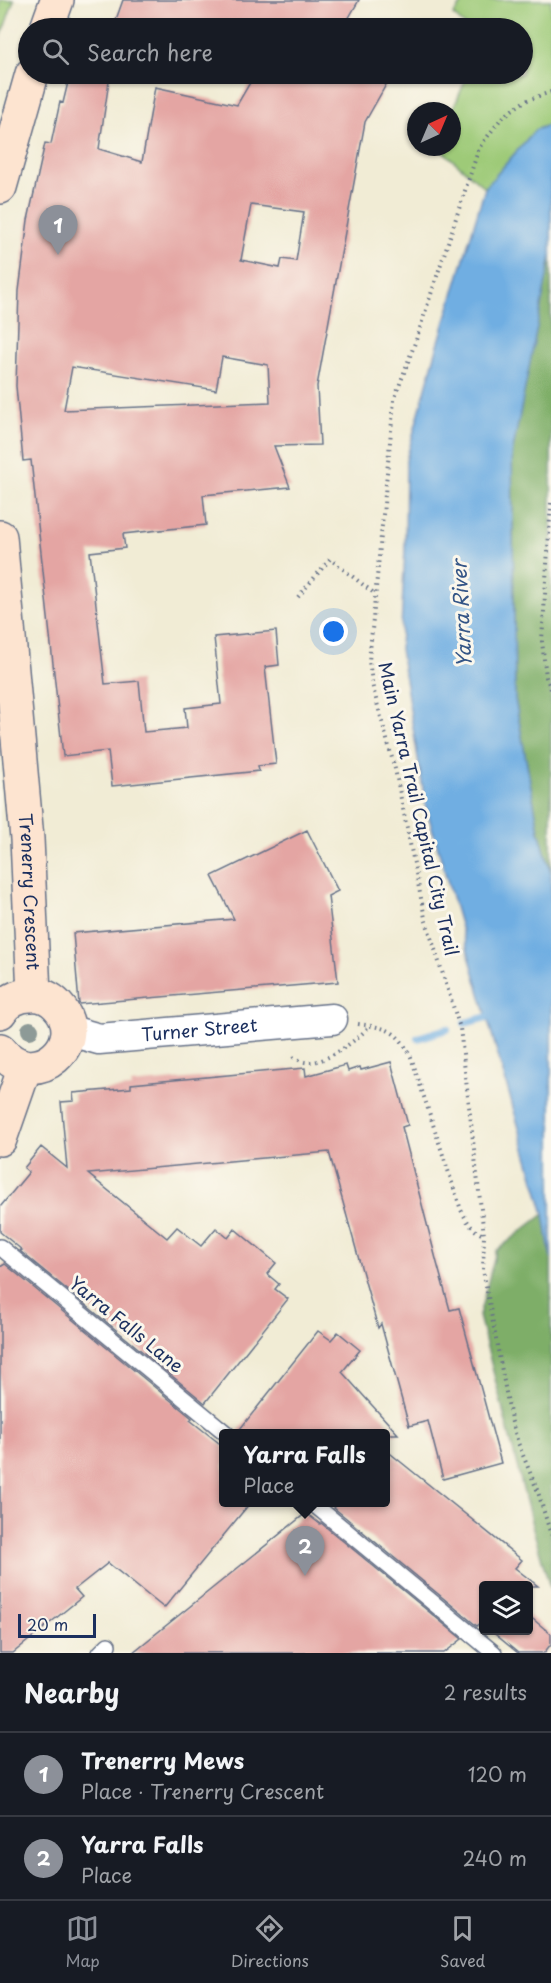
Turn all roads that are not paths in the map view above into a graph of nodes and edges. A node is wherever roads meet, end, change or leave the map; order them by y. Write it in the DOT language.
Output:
graph roads {
  1 [pos="57,0"];
  2 [pos="51,18"];
  3 [pos="29,84"];
  4 [pos="0,187"];
  5 [pos="0,537"];
  6 [pos="6,673"];
  7 [pos="34,994"];
  8 [pos="0,1012"];
  9 [pos="332,1019"];
  10 [pos="67,1030"];
  11 [pos="13,1058"];
  12 [pos="0,1139"];
  13 [pos="0,1247"];
  14 [pos="221,1429"];
  15 [pos="316,1507"];
  16 [pos="494,1653"];
  1 -- 2 [label="street"];
  3 -- 4 [label="street"];
  5 -- 6 [label="street, Trenerry Crescent"];
  6 -- 7 [label="street, Trenerry Crescent"];
  7 -- 8 [label="street"];
  7 -- 10 [label="street"];
  9 -- 10 [label="street, Turner Street"];
  10 -- 11 [label="street"];
  11 -- 12 [label="street"];
  13 -- 14 [label="lane, Yarra Falls Lane"];
  15 -- 16 [label="lane"];
}
